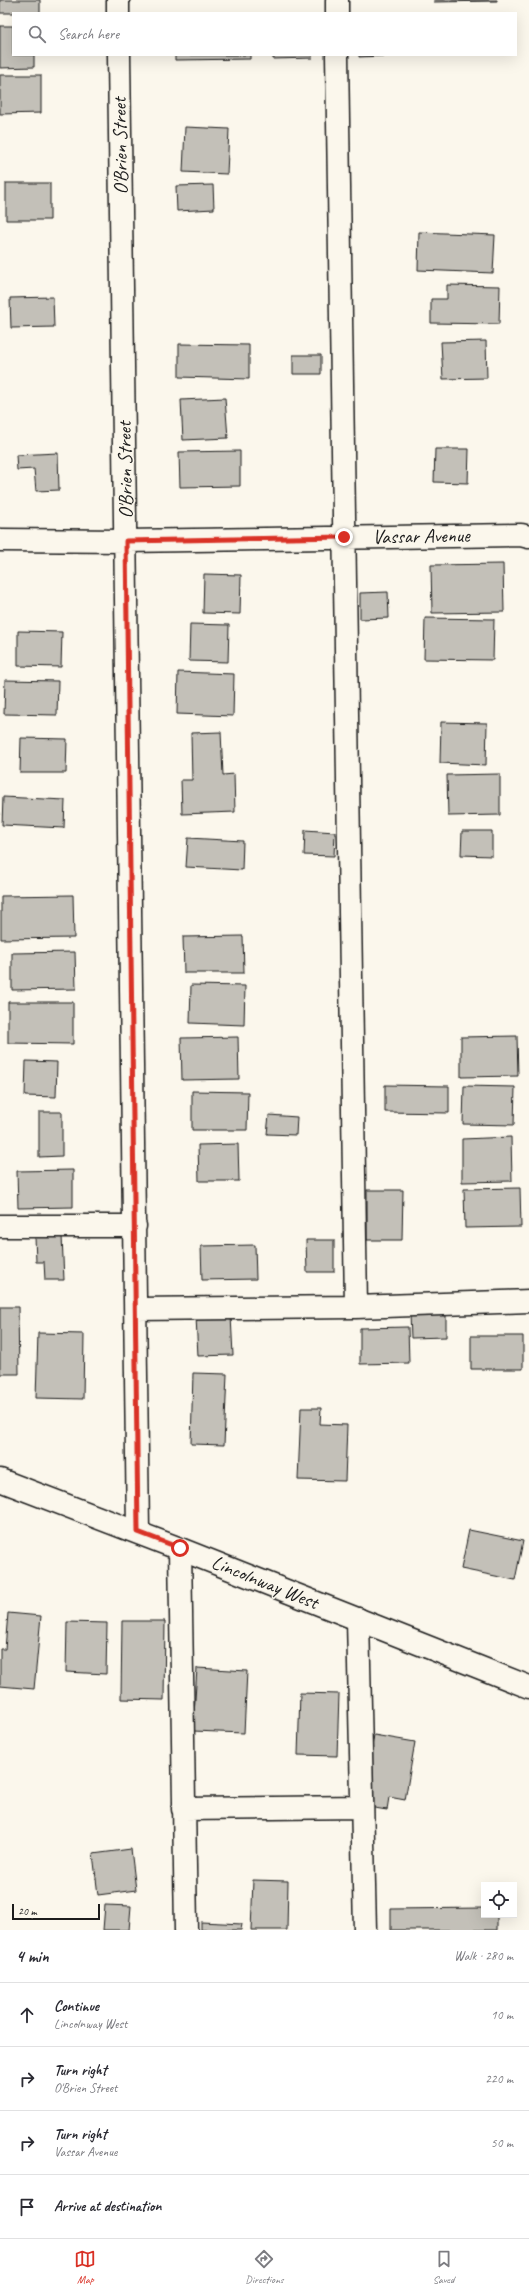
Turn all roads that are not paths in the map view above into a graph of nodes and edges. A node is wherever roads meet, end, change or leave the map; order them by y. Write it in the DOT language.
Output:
graph roads {
  1 [pos="118,0"];
  2 [pos="337,0"];
  3 [pos="118,12"];
  4 [pos="337,12"];
  5 [pos="119,56"];
  6 [pos="337,56"];
  7 [pos="344,537"];
  8 [pos="529,537"];
  9 [pos="0,540"];
  10 [pos="126,541"];
  11 [pos="0,1226"];
  12 [pos="135,1226"];
  13 [pos="529,1302"];
  14 [pos="356,1307"];
  15 [pos="136,1310"];
  16 [pos="0,1480"];
  17 [pos="138,1532"];
  18 [pos="180,1548"];
  19 [pos="358,1619"];
  20 [pos="529,1687"];
  21 [pos="362,1807"];
  22 [pos="183,1809"];
  23 [pos="186,1930"];
  24 [pos="365,1930"];
  1 -- 3 [label="street"];
  2 -- 4 [label="street"];
  5 -- 10 [label="street, O'Brien Street"];
  6 -- 7 [label="street"];
  7 -- 8 [label="street, Vassar Avenue"];
  7 -- 10 [label="street, Vassar Avenue"];
  7 -- 14 [label="street"];
  9 -- 10 [label="street, Vassar Avenue"];
  10 -- 12 [label="street, O'Brien Street"];
  11 -- 12 [label="street"];
  12 -- 15 [label="street, O'Brien Street"];
  13 -- 14 [label="street"];
  14 -- 15 [label="street"];
  15 -- 17 [label="street, O'Brien Street"];
  16 -- 17 [label="street, Lincolnway West"];
  17 -- 18 [label="street, Lincolnway West"];
  18 -- 19 [label="street, Lincolnway West"];
  18 -- 22 [label="street"];
  19 -- 20 [label="street, Lincolnway West"];
  19 -- 21 [label="street"];
  21 -- 22 [label="street"];
  21 -- 24 [label="street"];
  22 -- 23 [label="street"];
}
